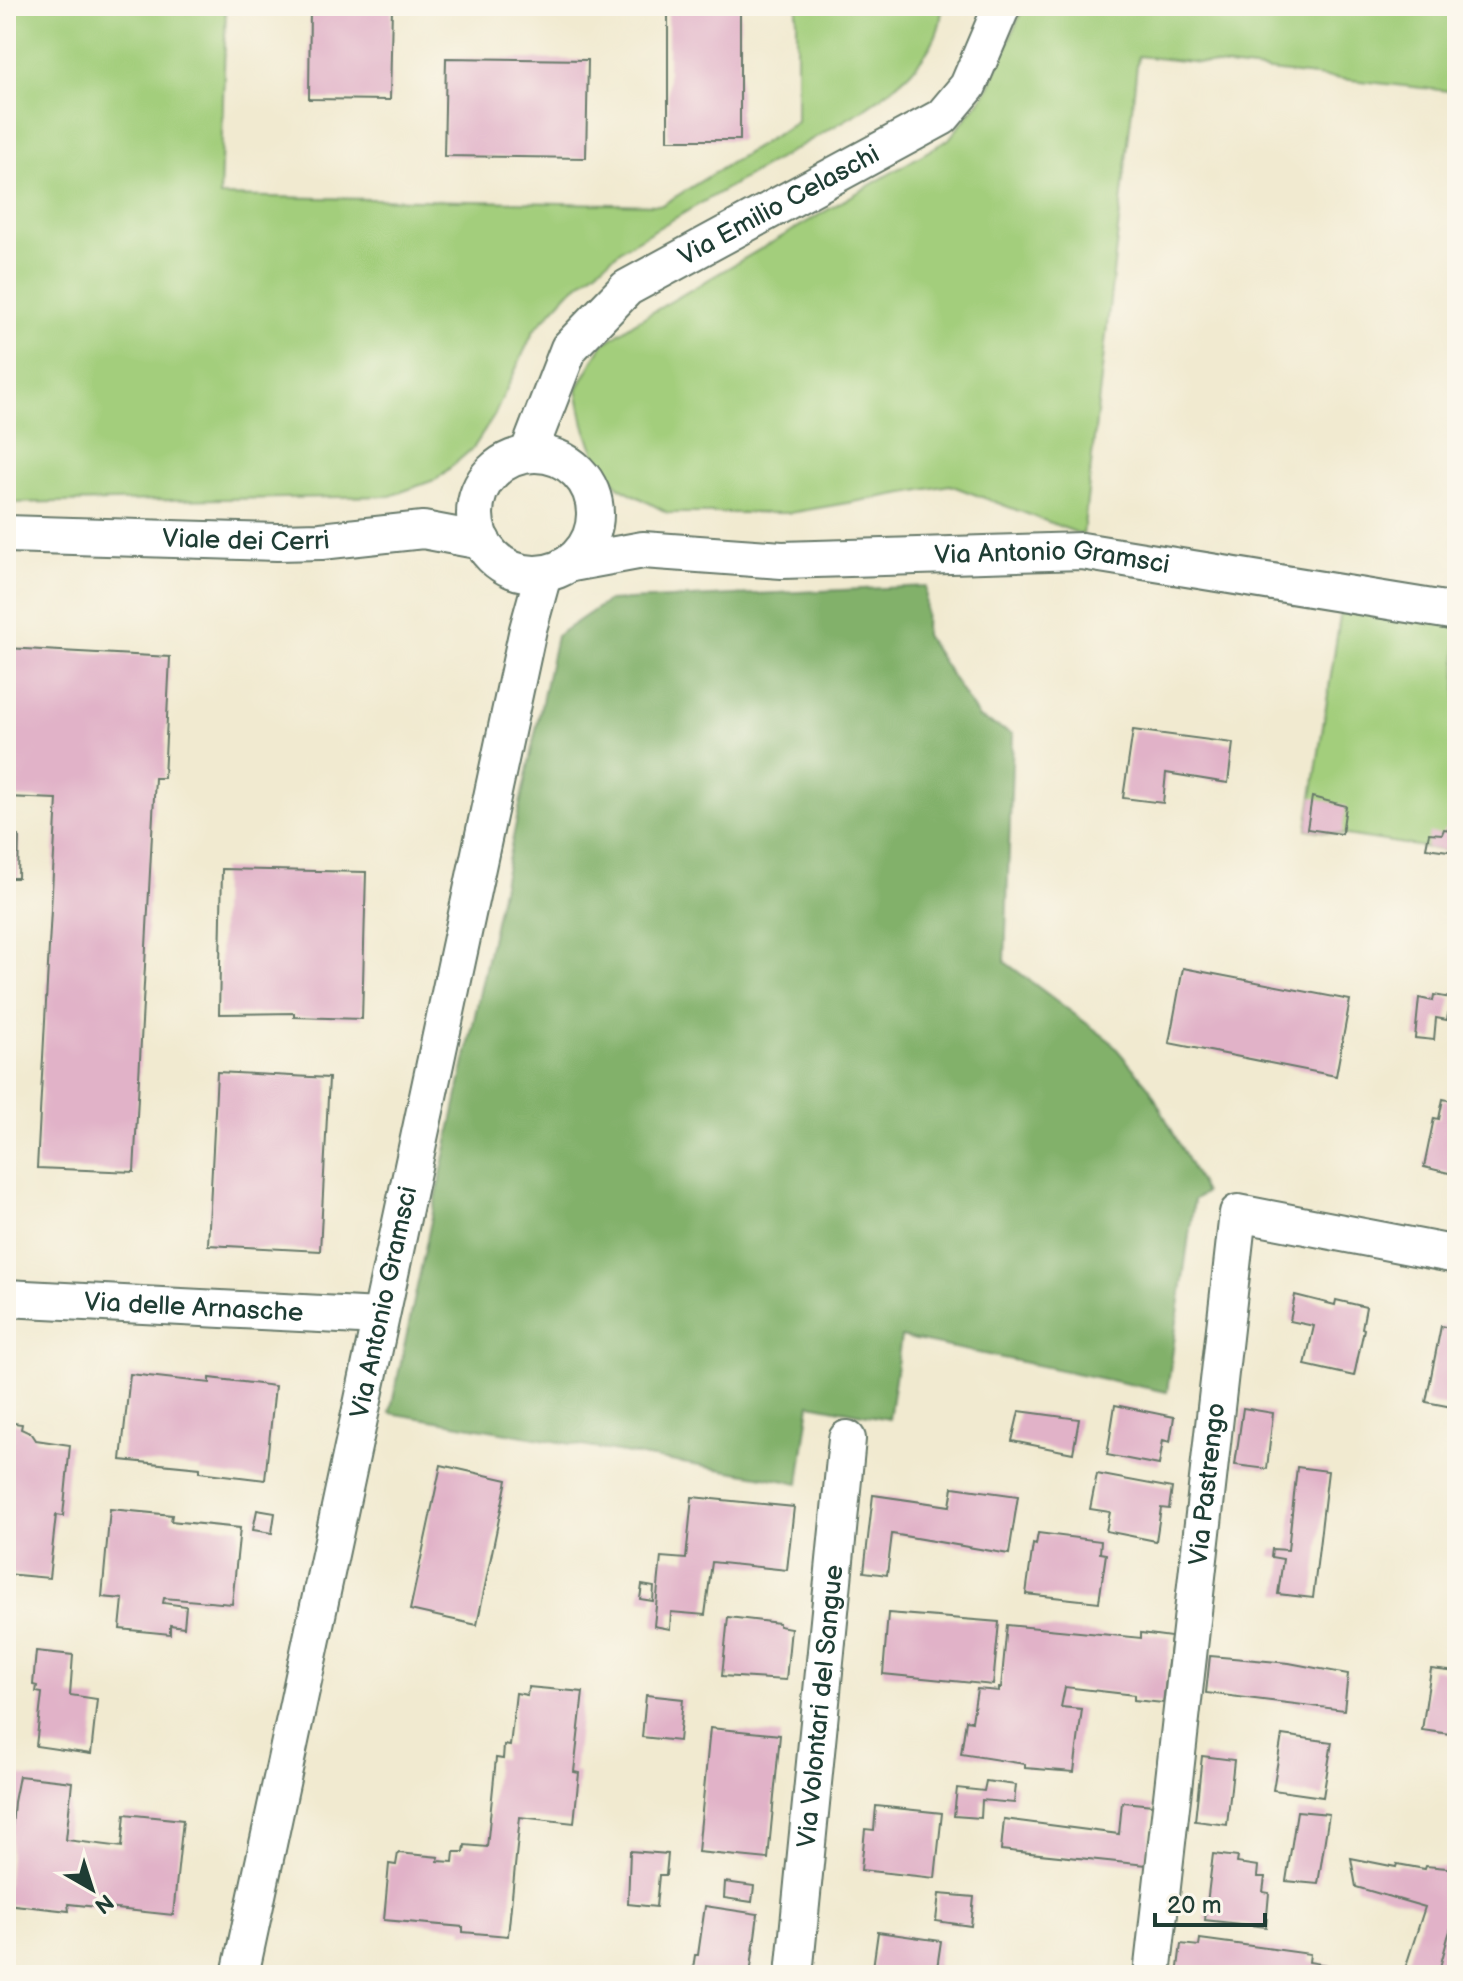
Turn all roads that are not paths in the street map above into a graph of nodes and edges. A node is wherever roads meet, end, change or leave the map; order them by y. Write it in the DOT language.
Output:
graph roads {
  1 [pos="1002,6"];
  2 [pos="543,456"];
  3 [pos="479,491"];
  4 [pos="596,507"];
  5 [pos="423,530"];
  6 [pos="6,534"];
  7 [pos="482,541"];
  8 [pos="643,550"];
  9 [pos="542,570"];
  10 [pos="1457,612"];
  11 [pos="1457,1255"];
  12 [pos="6,1298"];
  13 [pos="380,1317"];
  14 [pos="847,1439"];
  15 [pos="240,1975"];
  16 [pos="794,1975"];
  17 [pos="1152,1975"];
  1 -- 2 [label="street, Via Emilio Celaschi"];
  2 -- 3 [label="street"];
  2 -- 4 [label="street"];
  3 -- 5 [label="street"];
  3 -- 7 [label="street"];
  4 -- 8 [label="street"];
  4 -- 9 [label="street"];
  5 -- 6 [label="street, Viale dei Cerri"];
  5 -- 7 [label="street, Viale dei Cerri"];
  7 -- 9 [label="street, Via Antonio Gramsci"];
  8 -- 9 [label="street, Via Antonio Gramsci"];
  8 -- 10 [label="street, Via Antonio Gramsci"];
  9 -- 13 [label="street, Via Antonio Gramsci"];
  11 -- 17 [label="street, Via Pastrengo"];
  12 -- 13 [label="street, Via delle Arnasche"];
  13 -- 15 [label="street, Via Antonio Gramsci"];
  14 -- 16 [label="street, Via Volontari del Sangue"];
}
